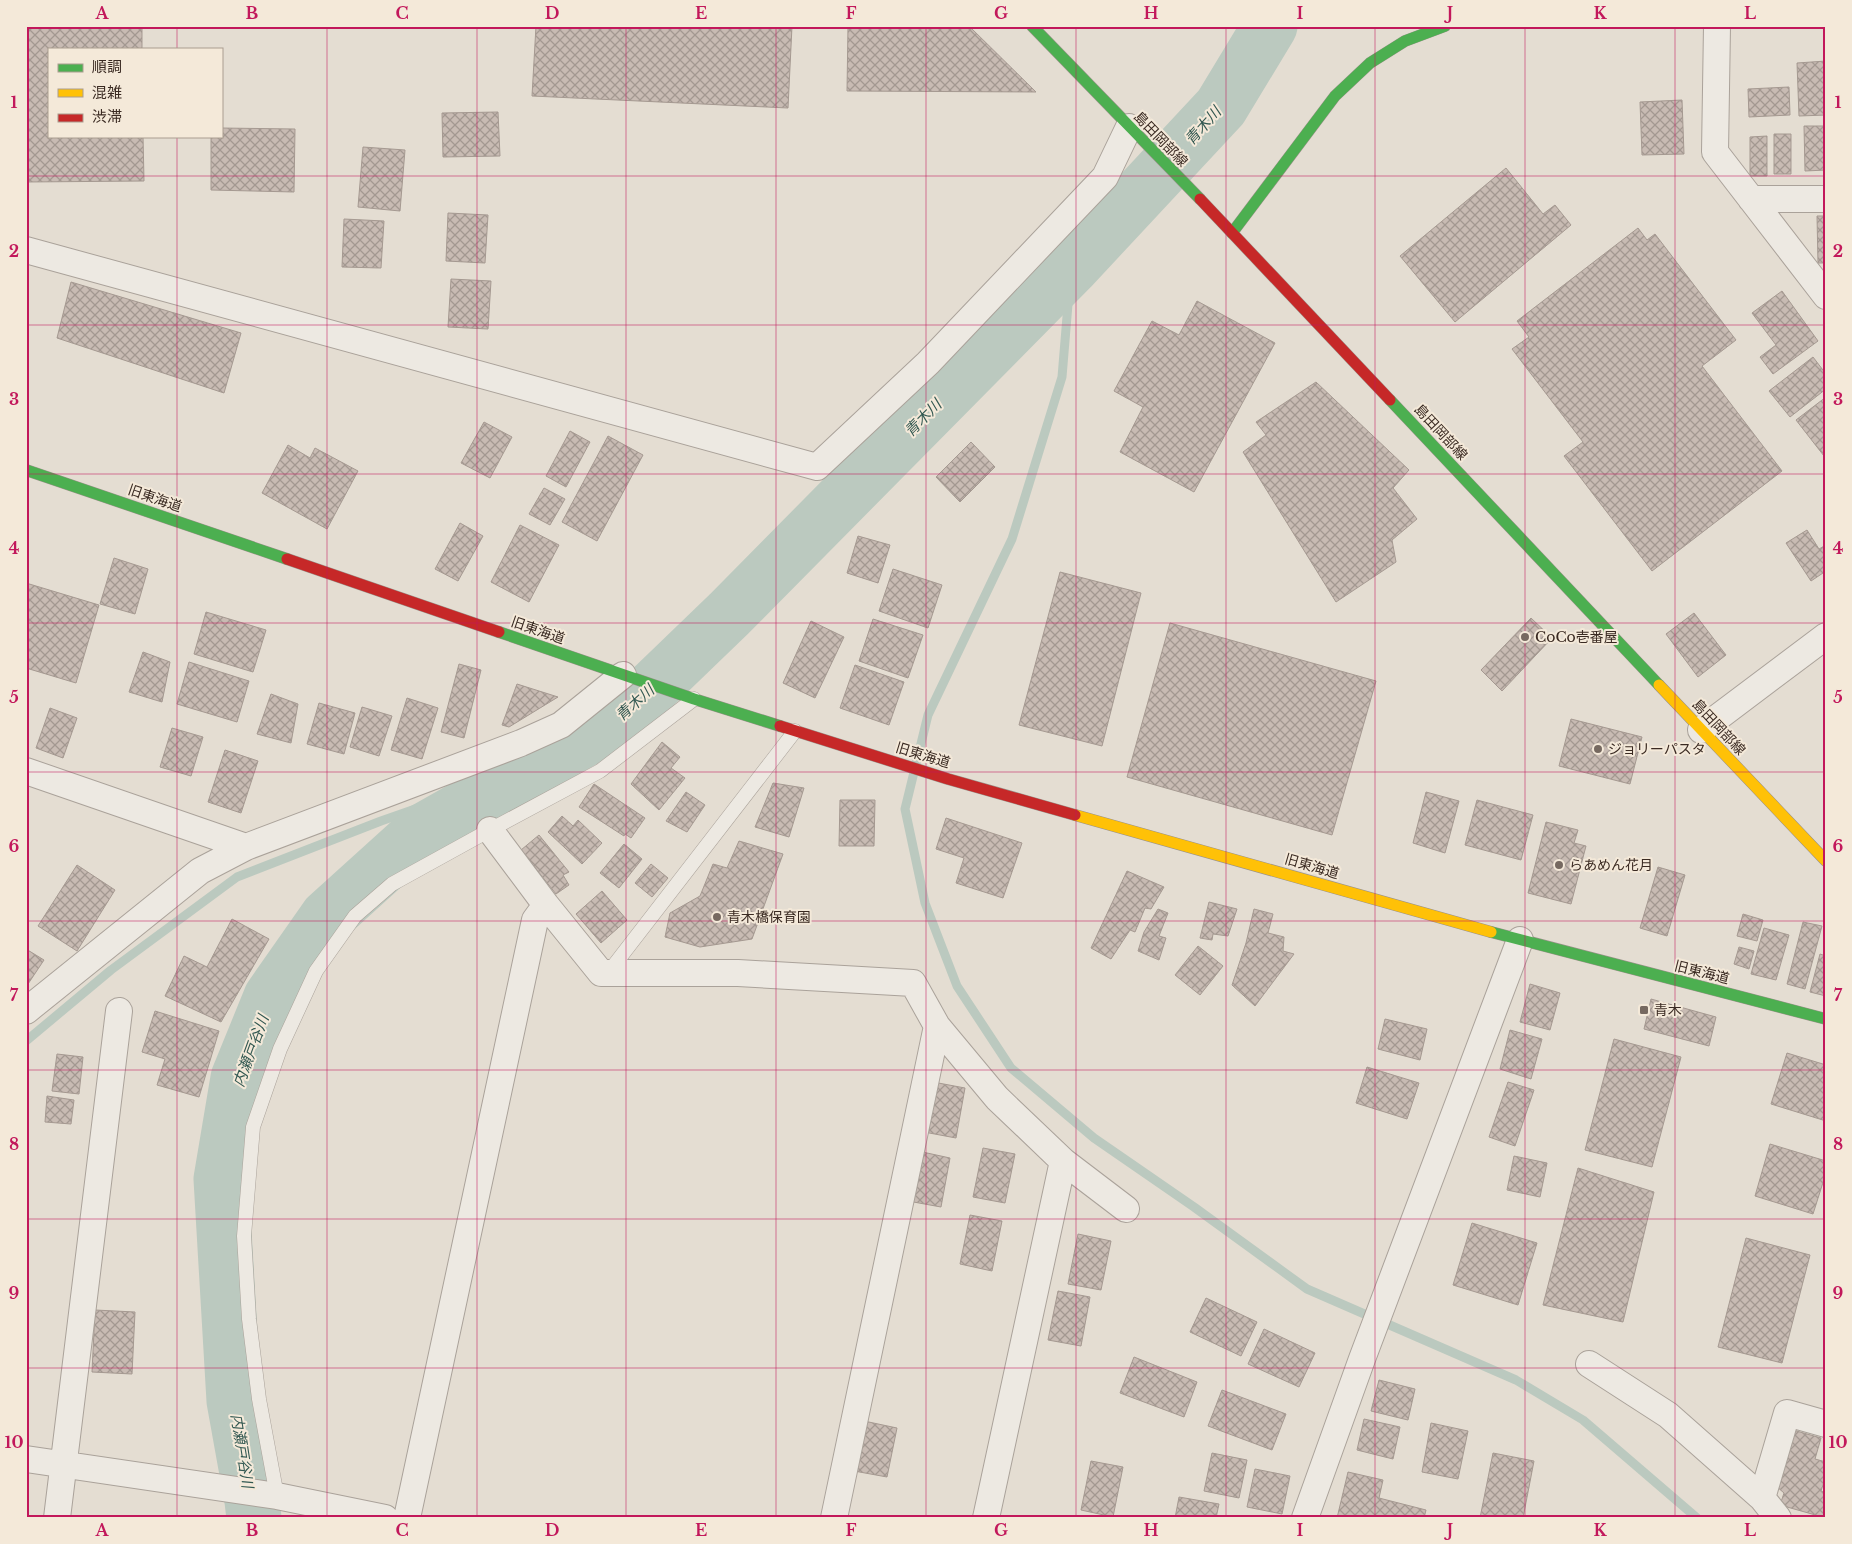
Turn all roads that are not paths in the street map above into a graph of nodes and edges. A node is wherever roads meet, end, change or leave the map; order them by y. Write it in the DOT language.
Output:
graph roads {
  1 [pos="1032,26"];
  2 [pos="1445,26"];
  3 [pos="1717,26"];
  4 [pos="1132,131"];
  5 [pos="1751,198"];
  6 [pos="1826,199"];
  7 [pos="1232,233"];
  8 [pos="26,250"];
  9 [pos="1826,296"];
  10 [pos="26,470"];
  11 [pos="1826,636"];
  12 [pos="623,675"];
  13 [pos="694,699"];
  14 [pos="1701,730"];
  15 [pos="795,731"];
  16 [pos="26,771"];
  17 [pos="490,830"];
  18 [pos="246,847"];
  19 [pos="1826,861"];
  20 [pos="546,905"];
  21 [pos="1520,940"];
  22 [pos="608,973"];
  23 [pos="26,1011"];
  24 [pos="119,1011"];
  25 [pos="1826,1019"];
  26 [pos="937,1026"];
  27 [pos="1063,1161"];
  28 [pos="1126,1209"];
  29 [pos="1589,1364"];
  30 [pos="1826,1424"];
  31 [pos="26,1459"];
  32 [pos="64,1464"];
  33 [pos="277,1496"];
  34 [pos="1762,1498"];
  35 [pos="57,1518"];
  36 [pos="385,1518"];
  37 [pos="407,1518"];
  38 [pos="834,1518"];
  39 [pos="986,1518"];
  40 [pos="1305,1518"];
  41 [pos="1778,1518"];
  1 -- 4 [label="street, 島田岡部線"];
  2 -- 7 [label="street"];
  3 -- 5 [label="street"];
  4 -- 7 [label="street, 島田岡部線"];
  4 -- 8 [label="street"];
  5 -- 6 [label="street"];
  5 -- 9 [label="street"];
  7 -- 14 [label="street, 島田岡部線"];
  10 -- 12 [label="street, 旧東海道"];
  11 -- 14 [label="street"];
  12 -- 13 [label="street, 旧東海道"];
  12 -- 18 [label="street"];
  13 -- 15 [label="street, 旧東海道"];
  13 -- 17 [label="lane"];
  14 -- 19 [label="street, 島田岡部線"];
  15 -- 21 [label="street, 旧東海道"];
  15 -- 22 [label="lane"];
  16 -- 18 [label="street"];
  17 -- 20 [label="street"];
  17 -- 33 [label="lane"];
  18 -- 23 [label="street"];
  20 -- 22 [label="street"];
  20 -- 37 [label="street"];
  21 -- 25 [label="street, 旧東海道"];
  21 -- 40 [label="street"];
  22 -- 26 [label="street"];
  24 -- 32 [label="street"];
  26 -- 27 [label="street"];
  26 -- 38 [label="street"];
  27 -- 28 [label="street"];
  27 -- 39 [label="street"];
  29 -- 34 [label="street"];
  30 -- 34 [label="street"];
  31 -- 32 [label="street"];
  32 -- 33 [label="street"];
  32 -- 35 [label="street"];
  33 -- 36 [label="street"];
  34 -- 41 [label="street"];
}
